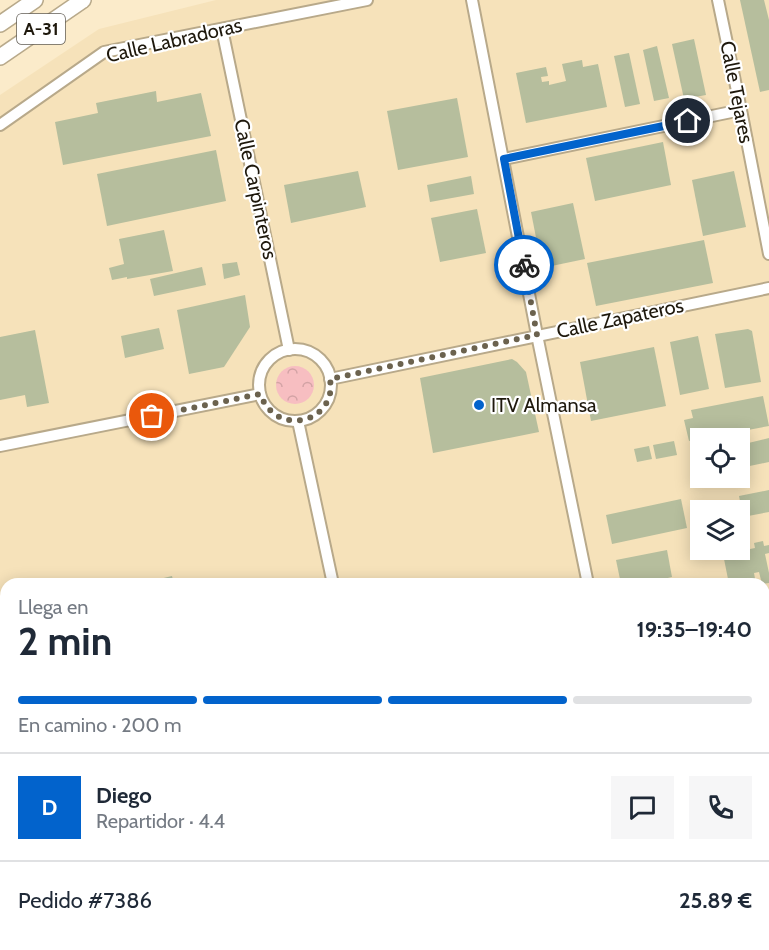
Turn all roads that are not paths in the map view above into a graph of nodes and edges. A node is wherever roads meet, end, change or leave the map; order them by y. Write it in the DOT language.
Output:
graph roads {
  1 [pos="35,0"];
  2 [pos="82,0"];
  3 [pos="367,0"];
  4 [pos="472,0"];
  5 [pos="718,0"];
  6 [pos="0,24"];
  7 [pos="222,29"];
  8 [pos="0,57"];
  9 [pos="741,111"];
  10 [pos="0,125"];
  11 [pos="504,159"];
  12 [pos="769,255"];
  13 [pos="769,288"];
  14 [pos="537,335"];
  15 [pos="289,350"];
  16 [pos="330,379"];
  17 [pos="260,394"];
  18 [pos="298,421"];
  19 [pos="0,446"];
  20 [pos="332,578"];
  21 [pos="587,578"];
  1 -- 6 [label="highway, A-31"];
  2 -- 8 [label="highway, A-31"];
  3 -- 7 [label="street, Calle Labradoras"];
  4 -- 11 [label="street"];
  5 -- 9 [label="street, Calle Tejares"];
  7 -- 10 [label="street, Calle Labradoras"];
  7 -- 15 [label="street, Calle Carpinteros"];
  9 -- 11 [label="street"];
  9 -- 12 [label="street, Calle Tejares"];
  11 -- 14 [label="street"];
  13 -- 14 [label="street, Calle Zapateros"];
  14 -- 16 [label="street, Calle Zapateros"];
  14 -- 21 [label="street"];
  15 -- 16 [label="street"];
  15 -- 17 [label="street"];
  16 -- 18 [label="street"];
  17 -- 18 [label="street"];
  17 -- 19 [label="street"];
  18 -- 20 [label="street"];
}
